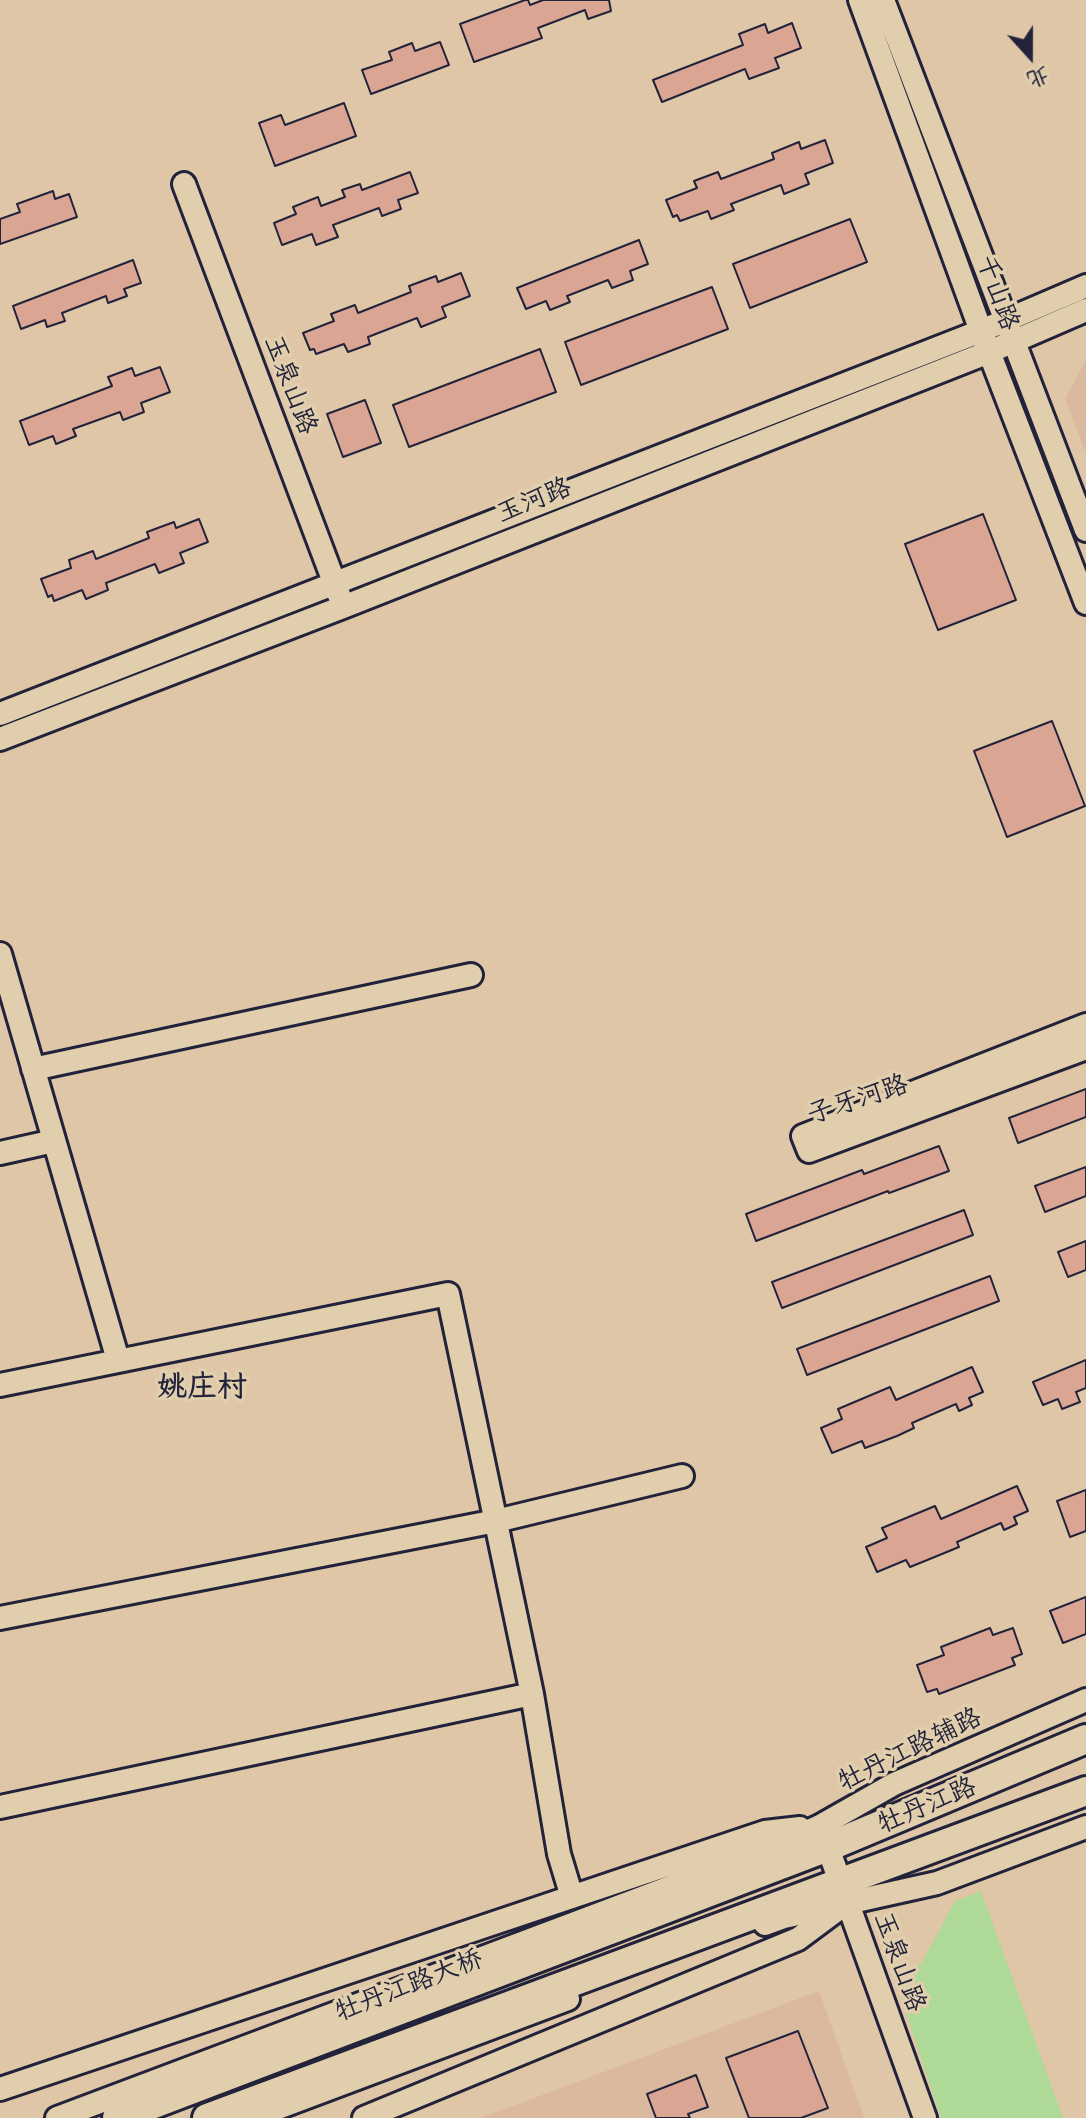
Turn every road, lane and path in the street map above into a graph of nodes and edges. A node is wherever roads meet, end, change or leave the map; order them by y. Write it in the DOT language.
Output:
graph roads {
  1 [pos="860,0"];
  2 [pos="883,0"];
  3 [pos="184,184"];
  4 [pos="1086,286"];
  5 [pos="1086,310"];
  6 [pos="1011,330"];
  7 [pos="985,341"];
  8 [pos="1086,530"];
  9 [pos="334,582"];
  10 [pos="1086,603"];
  11 [pos="343,607"];
  12 [pos="0,714"];
  13 [pos="0,739"];
  14 [pos="0,954"];
  15 [pos="471,975"];
  16 [pos="1086,1025"];
  17 [pos="1086,1048"];
  18 [pos="33,1069"];
  19 [pos="54,1141"];
  20 [pos="0,1153"];
  21 [pos="118,1360"];
  22 [pos="0,1385"];
  23 [pos="682,1476"];
  24 [pos="496,1521"];
  25 [pos="0,1618"];
  26 [pos="532,1694"];
  27 [pos="1086,1700"];
  28 [pos="1086,1739"];
  29 [pos="1086,1791"];
  30 [pos="0,1807"];
  31 [pos="1086,1827"];
  32 [pos="824,1836"];
  33 [pos="764,1861"];
  34 [pos="845,1893"];
  35 [pos="572,1897"];
  36 [pos="782,1911"];
  37 [pos="0,2089"];
  38 [pos="57,2118"];
  39 [pos="117,2118"];
  40 [pos="207,2118"];
  41 [pos="251,2118"];
  42 [pos="364,2118"];
  43 [pos="925,2118"];
  1 -- 7 [label="street, 千山路"];
  2 -- 6 [label="street, 千山路"];
  3 -- 9 [label="street, 玉泉山路"];
  4 -- 6 [label="street, 玉河路"];
  5 -- 6 [label="street, 玉河路"];
  6 -- 7 [label="street, 玉河路"];
  6 -- 8 [label="street, 千山路"];
  7 -- 9 [label="street, 玉河路"];
  7 -- 10 [label="street, 千山路"];
  7 -- 11 [label="street, 玉河路"];
  9 -- 11 [label="street, 玉泉山路"];
  9 -- 12 [label="street, 玉河路"];
  11 -- 13 [label="street, 玉河路"];
  14 -- 18 [label="street"];
  15 -- 18 [label="street"];
  16 -- 17 [label="street, 子牙河路"];
  18 -- 19 [label="street"];
  19 -- 20 [label="street"];
  19 -- 21 [label="street"];
  21 -- 22 [label="street"];
  21 -- 24 [label="street"];
  23 -- 24 [label="street"];
  24 -- 25 [label="street"];
  24 -- 26 [label="street"];
  26 -- 30 [label="street"];
  26 -- 35 [label="street"];
  27 -- 32 [label="street, 牡丹江路辅路"];
  28 -- 32 [label="main road, 牡丹江路"];
  29 -- 34 [label="main road, 牡丹江路"];
  31 -- 34 [label="street"];
  32 -- 33 [label="main road, 牡丹江路"];
  32 -- 34 [label="street, 玉泉山路"];
  32 -- 35 [label="street"];
  33 -- 38 [label="street, 牡丹江路大桥"];
  33 -- 39 [label="main road, 牡丹江路大桥"];
  34 -- 36 [label="main road, 牡丹江路"];
  34 -- 42 [label="street"];
  34 -- 43 [label="street, 玉泉山路"];
  35 -- 37 [label="street"];
  36 -- 40 [label="main road, 牡丹江路大桥"];
  36 -- 41 [label="street"];
}
